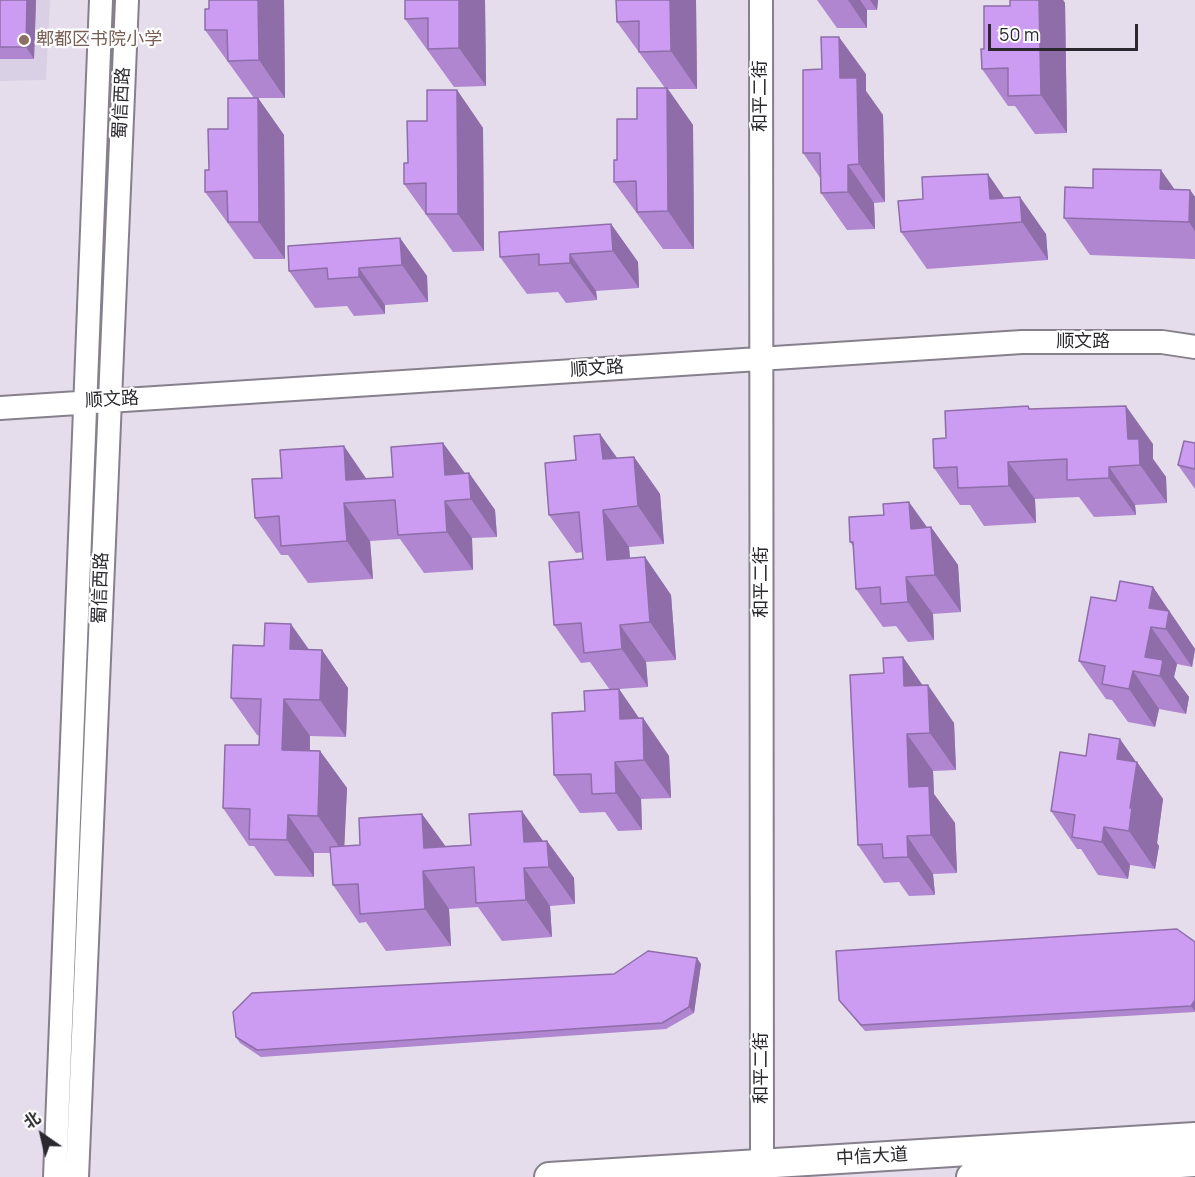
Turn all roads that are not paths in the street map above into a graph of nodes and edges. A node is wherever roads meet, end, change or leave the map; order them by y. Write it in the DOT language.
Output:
graph roads {
  1 [pos="101,0"];
  2 [pos="127,0"];
  3 [pos="761,0"];
  4 [pos="1195,347"];
  5 [pos="762,359"];
  6 [pos="84,401"];
  7 [pos="109,401"];
  8 [pos="0,408"];
  9 [pos="1195,1137"];
  10 [pos="1195,1162"];
  11 [pos="762,1164"];
  12 [pos="55,1177"];
  13 [pos="77,1177"];
  14 [pos="549,1177"];
  15 [pos="971,1177"];
  1 -- 6 [label="street, 蜀信西路"];
  2 -- 7 [label="street, 蜀信西路"];
  3 -- 5 [label="street, 和平二街"];
  4 -- 5 [label="street, 顺文路"];
  5 -- 7 [label="street, 顺文路"];
  5 -- 11 [label="street, 和平二街"];
  6 -- 7 [label="street, 顺文路"];
  6 -- 8 [label="street, 顺文路"];
  6 -- 12 [label="street, 蜀信西路"];
  7 -- 13 [label="street, 蜀信西路"];
  9 -- 11 [label="main road, 中信大道"];
  10 -- 15 [label="main road"];
  11 -- 14 [label="main road, 中信大道"];
}
